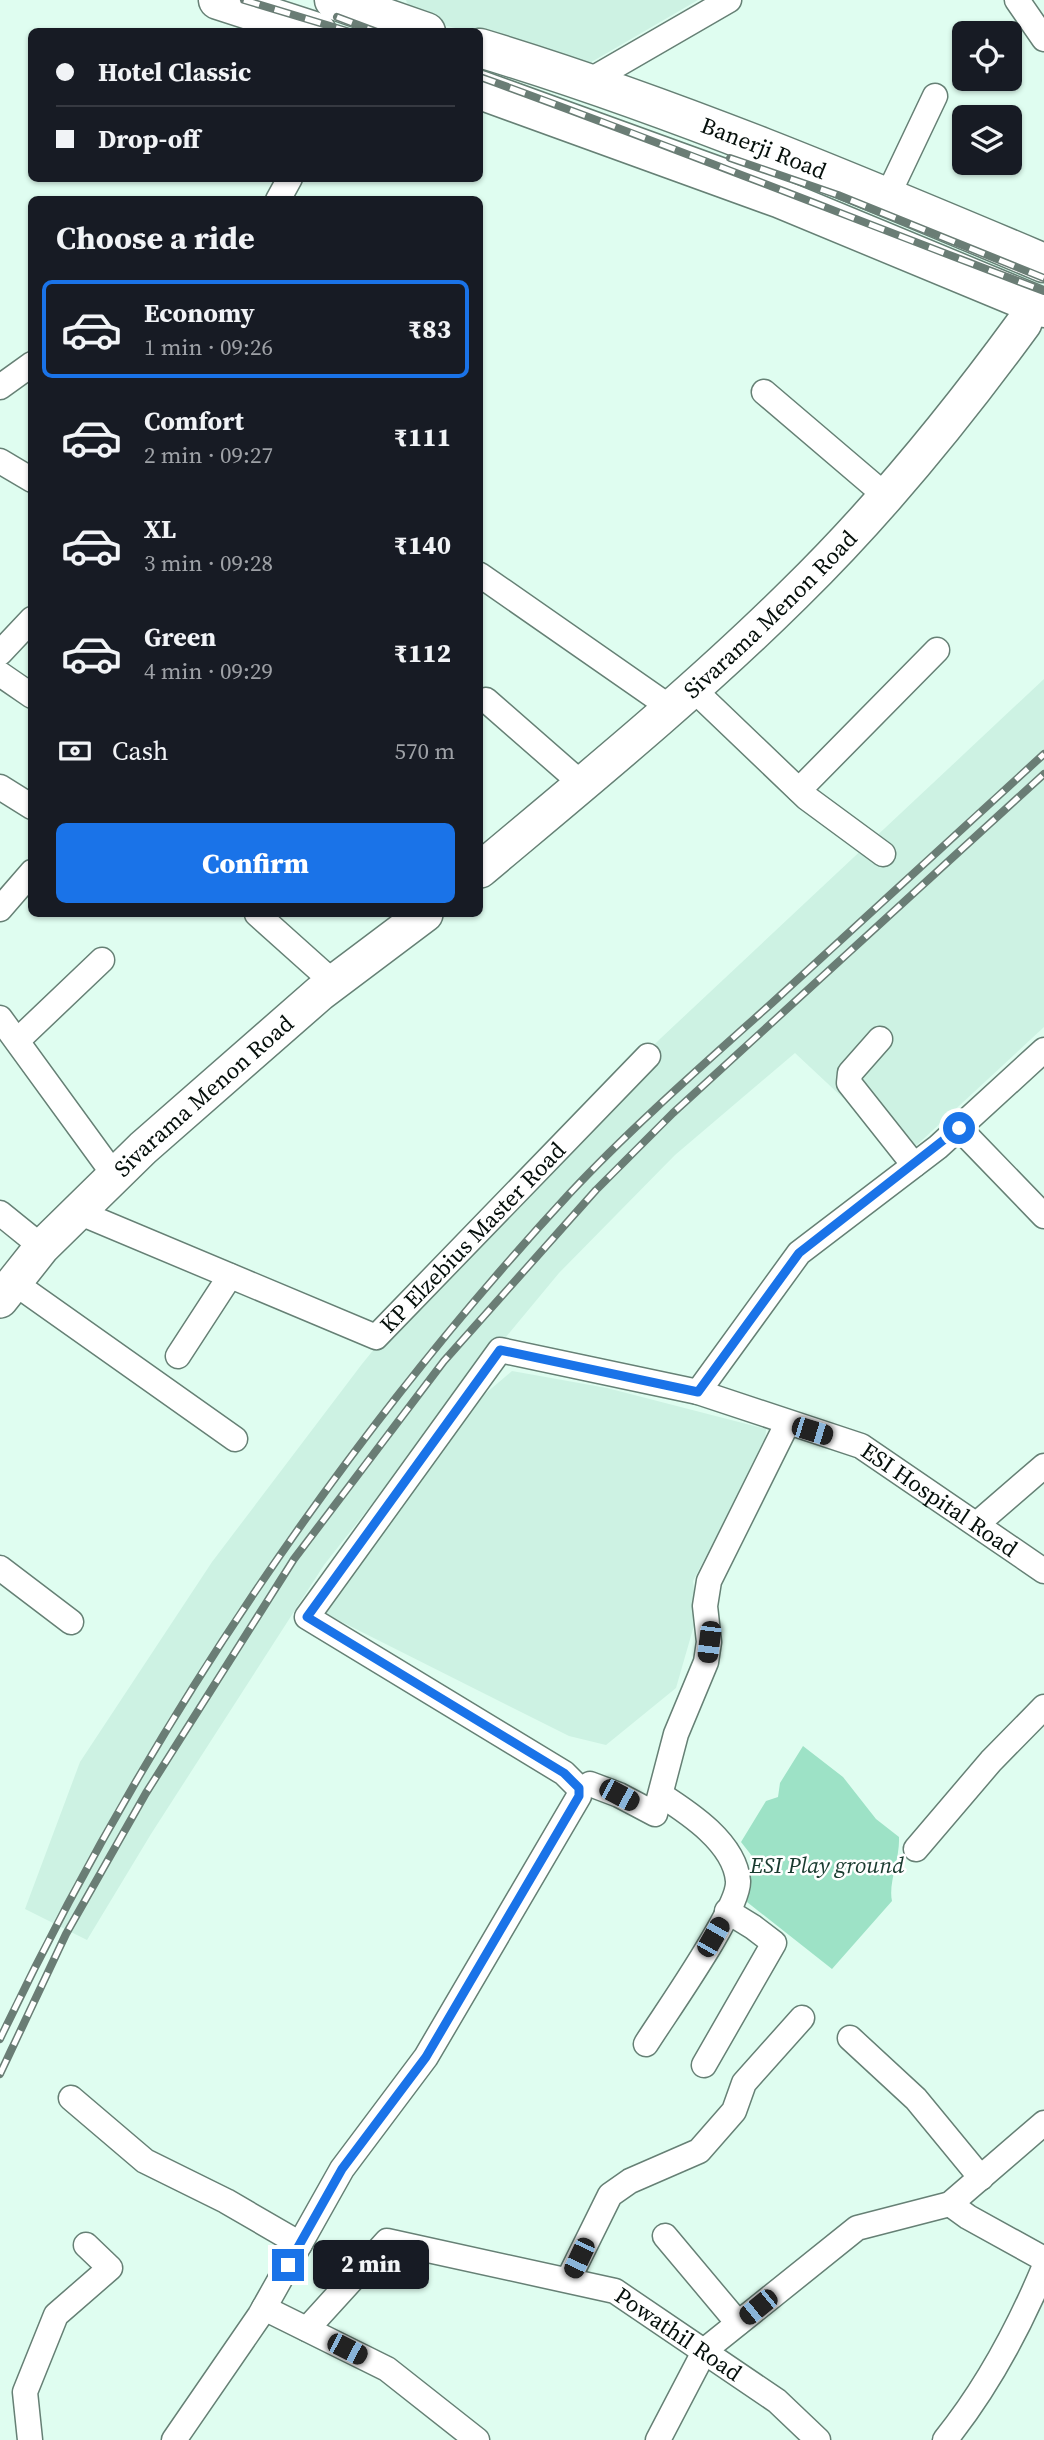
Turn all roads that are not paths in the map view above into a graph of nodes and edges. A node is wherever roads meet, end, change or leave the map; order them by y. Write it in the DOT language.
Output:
graph roads {
  1 [pos="218,0"];
  2 [pos="334,0"];
  3 [pos="729,0"];
  4 [pos="1017,0"];
  5 [pos="406,19"];
  6 [pos="305,28"];
  7 [pos="339,28"];
  8 [pos="1044,39"];
  9 [pos="483,49"];
  10 [pos="589,81"];
  11 [pos="483,91"];
  12 [pos="935,96"];
  13 [pos="887,197"];
  14 [pos="1044,263"];
  15 [pos="1036,316"];
  16 [pos="28,367"];
  17 [pos="0,387"];
  18 [pos="764,392"];
  19 [pos="0,461"];
  20 [pos="28,478"];
  21 [pos="886,496"];
  22 [pos="483,577"];
  23 [pos="28,623"];
  24 [pos="937,650"];
  25 [pos="0,653"];
  26 [pos="0,674"];
  27 [pos="28,693"];
  28 [pos="681,698"];
  29 [pos="486,700"];
  30 [pos="582,784"];
  31 [pos="0,787"];
  32 [pos="799,790"];
  33 [pos="28,804"];
  34 [pos="883,854"];
  35 [pos="483,867"];
  36 [pos="28,877"];
  37 [pos="0,909"];
  38 [pos="260,917"];
  39 [pos="421,917"];
  40 [pos="102,960"];
  41 [pos="334,983"];
  42 [pos="0,1018"];
  43 [pos="880,1039"];
  44 [pos="18,1040"];
  45 [pos="1044,1050"];
  46 [pos="648,1056"];
  47 [pos="959,1128"];
  48 [pos="914,1165"];
  49 [pos="115,1176"];
  50 [pos="78,1212"];
  51 [pos="0,1213"];
  52 [pos="1044,1216"];
  53 [pos="43,1247"];
  54 [pos="230,1276"];
  55 [pos="8,1292"];
  56 [pos="178,1356"];
  57 [pos="698,1392"];
  58 [pos="787,1424"];
  59 [pos="235,1439"];
  60 [pos="1044,1466"];
  61 [pos="978,1523"];
  62 [pos="0,1568"];
  63 [pos="1044,1571"];
  64 [pos="71,1622"];
  65 [pos="1044,1707"];
  66 [pos="590,1784"];
  67 [pos="661,1795"];
  68 [pos="916,1849"];
  69 [pos="727,1912"];
  70 [pos="802,2018"];
  71 [pos="850,2038"];
  72 [pos="646,2044"];
  73 [pos="704,2065"];
  74 [pos="71,2098"];
  75 [pos="1044,2123"];
  76 [pos="981,2178"];
  77 [pos="950,2204"];
  78 [pos="666,2235"];
  79 [pos="300,2244"];
  80 [pos="86,2245"];
  81 [pos="1044,2259"];
  82 [pos="1044,2268"];
  83 [pos="568,2280"];
  84 [pos="264,2308"];
  85 [pos="738,2323"];
  86 [pos="307,2329"];
  87 [pos="705,2350"];
  88 [pos="30,2440"];
  89 [pos="174,2440"];
  90 [pos="477,2440"];
  91 [pos="658,2440"];
  92 [pos="818,2440"];
  93 [pos="945,2440"];
  1 -- 6 [label="main road"];
  2 -- 5 [label="main road"];
  2 -- 7 [label="main road"];
  3 -- 10 [label="street"];
  4 -- 8 [label="street"];
  9 -- 10 [label="main road, Banerji Road"];
  10 -- 13 [label="main road, Banerji Road"];
  11 -- 15 [label="main road, Banerji Road"];
  12 -- 13 [label="street"];
  13 -- 14 [label="main road, Banerji Road"];
  15 -- 21 [label="street, Sivarama Menon Road"];
  16 -- 17 [label="street"];
  18 -- 21 [label="street"];
  19 -- 20 [label="street"];
  21 -- 28 [label="street, Sivarama Menon Road"];
  22 -- 28 [label="street"];
  23 -- 25 [label="street"];
  24 -- 32 [label="street"];
  26 -- 27 [label="street"];
  28 -- 30 [label="street, Sivarama Menon Road"];
  28 -- 32 [label="street"];
  29 -- 30 [label="street"];
  30 -- 35 [label="street, Sivarama Menon Road"];
  31 -- 33 [label="street"];
  32 -- 34 [label="street"];
  36 -- 37 [label="street"];
  38 -- 41 [label="street"];
  39 -- 41 [label="street, Sivarama Menon Road"];
  40 -- 44 [label="street"];
  41 -- 49 [label="street, Sivarama Menon Road"];
  42 -- 44 [label="street"];
  43 -- 48 [label="street"];
  44 -- 49 [label="street"];
  45 -- 47 [label="street"];
  46 -- 54 [label="street, KP Elzebius Master Road"];
  47 -- 48 [label="street"];
  47 -- 52 [label="street"];
  48 -- 57 [label="street"];
  49 -- 50 [label="street, Sivarama Menon Road"];
  50 -- 53 [label="street, Sivarama Menon Road"];
  50 -- 54 [label="street, KP Elzebius Master Road"];
  51 -- 53 [label="street"];
  53 -- 55 [label="street, Sivarama Menon Road"];
  54 -- 56 [label="street"];
  55 -- 59 [label="street"];
  57 -- 58 [label="street, ESI Hospital Road"];
  57 -- 79 [label="street, ESI Hospital Road"];
  58 -- 61 [label="street, ESI Hospital Road"];
  58 -- 67 [label="street"];
  60 -- 61 [label="street"];
  61 -- 63 [label="street, ESI Hospital Road"];
  62 -- 64 [label="street"];
  65 -- 68 [label="street"];
  66 -- 67 [label="street"];
  67 -- 69 [label="street"];
  69 -- 72 [label="street"];
  69 -- 73 [label="street"];
  70 -- 83 [label="street"];
  71 -- 76 [label="street"];
  74 -- 79 [label="street"];
  75 -- 76 [label="street"];
  76 -- 77 [label="street"];
  77 -- 81 [label="street"];
  77 -- 85 [label="street"];
  78 -- 85 [label="street"];
  79 -- 84 [label="street"];
  80 -- 88 [label="street"];
  82 -- 93 [label="street"];
  83 -- 86 [label="street, Powathil Road"];
  83 -- 87 [label="street, Powathil Road"];
  84 -- 86 [label="street"];
  84 -- 89 [label="street"];
  85 -- 87 [label="street"];
  86 -- 90 [label="street"];
  87 -- 91 [label="street"];
  87 -- 92 [label="street, Powathil Road"];
}
